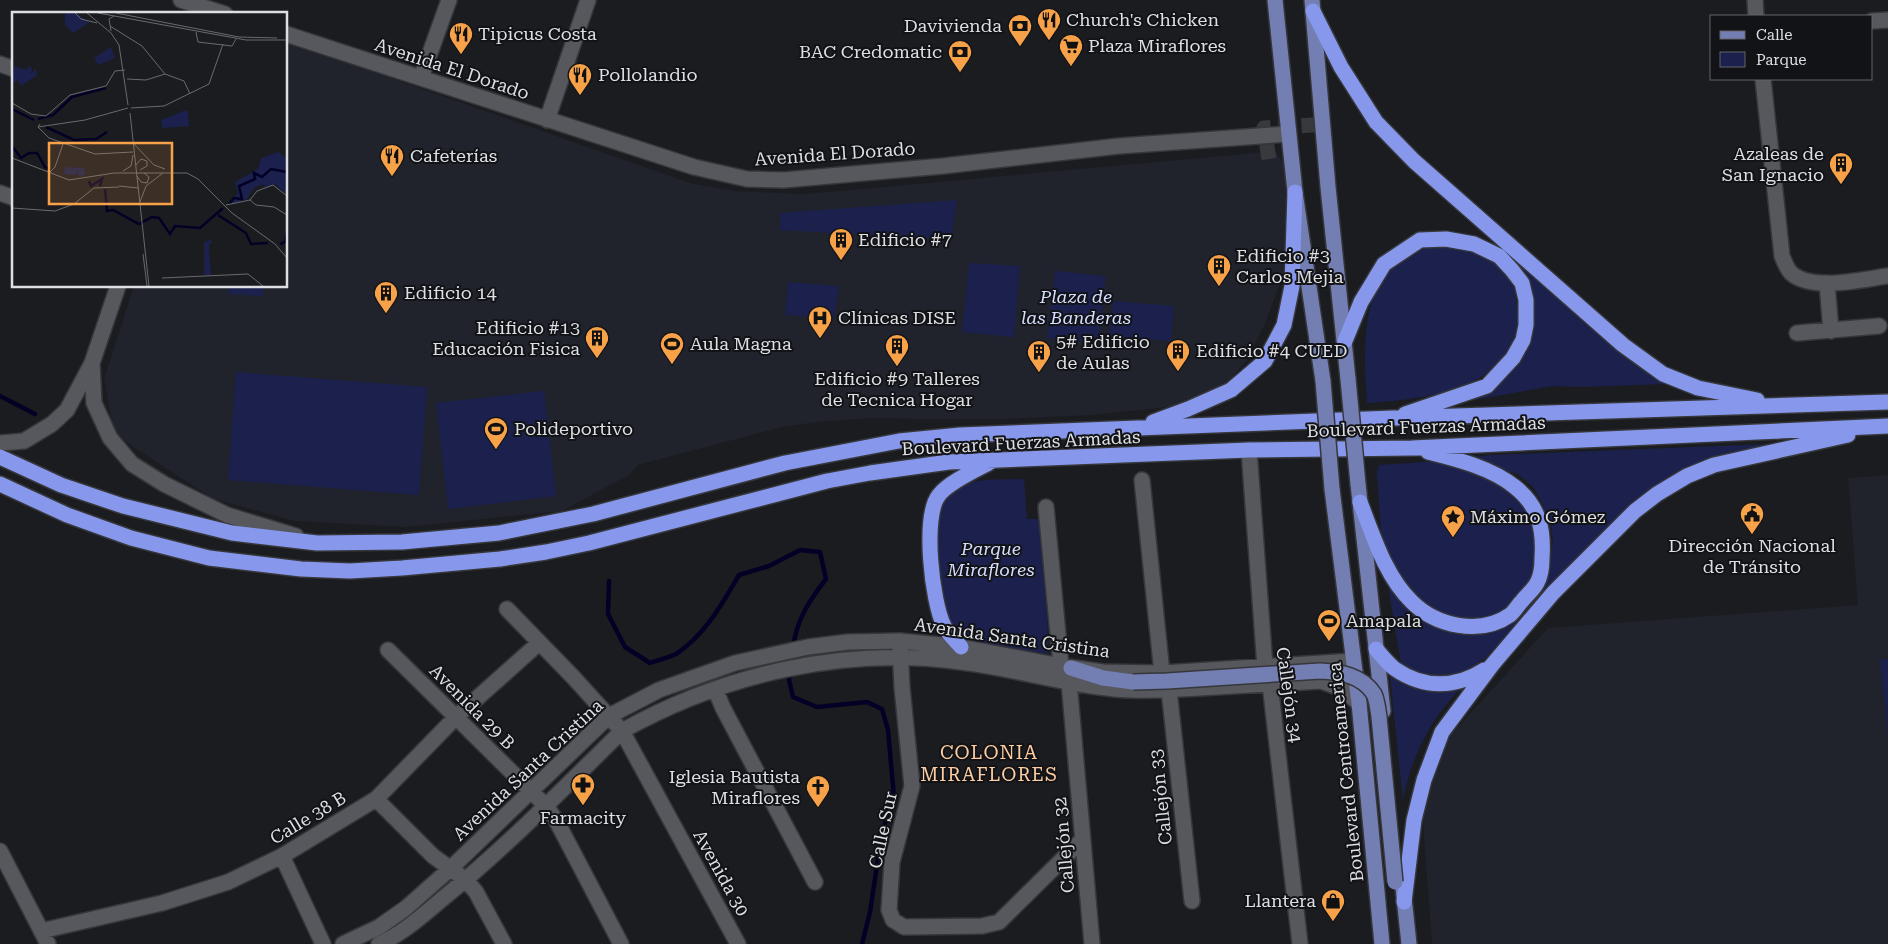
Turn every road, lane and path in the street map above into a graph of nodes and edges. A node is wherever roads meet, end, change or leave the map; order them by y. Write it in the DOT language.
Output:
graph roads {
  1 [pos="449,0"];
  2 [pos="588,0"];
  3 [pos="1275,0"];
  4 [pos="1754,0"];
  5 [pos="183,5"];
  6 [pos="1313,5"];
  7 [pos="209,8"];
  8 [pos="1756,15"];
  9 [pos="1888,20"];
  10 [pos="1873,21"];
  11 [pos="288,35"];
  12 [pos="0,64"];
  13 [pos="12,68"];
  14 [pos="421,78"];
  15 [pos="1763,80"];
  16 [pos="547,120"];
  17 [pos="1288,134"];
  18 [pos="1295,192"];
  19 [pos="0,193"];
  20 [pos="12,197"];
  21 [pos="1888,276"];
  22 [pos="1827,283"];
  23 [pos="117,288"];
  24 [pos="1879,326"];
  25 [pos="1832,330"];
  26 [pos="1797,333"];
  27 [pos="1345,341"];
  28 [pos="92,363"];
  29 [pos="1888,402"];
  30 [pos="1793,406"];
  31 [pos="1393,418"];
  32 [pos="1887,426"];
  33 [pos="1140,428"];
  34 [pos="0,443"];
  35 [pos="1412,448"];
  36 [pos="1250,450"];
  37 [pos="0,457"];
  38 [pos="995,460"];
  39 [pos="1142,480"];
  40 [pos="0,484"];
  41 [pos="1360,502"];
  42 [pos="1046,507"];
  43 [pos="317,543"];
  44 [pos="507,609"];
  45 [pos="900,641"];
  46 [pos="539,642"];
  47 [pos="1376,649"];
  48 [pos="388,650"];
  49 [pos="961,654"];
  50 [pos="900,657"];
  51 [pos="1353,661"];
  52 [pos="1492,665"];
  53 [pos="1264,667"];
  54 [pos="1067,672"];
  55 [pos="1162,673"];
  56 [pos="1270,684"];
  57 [pos="714,689"];
  58 [pos="1169,690"];
  59 [pos="1359,703"];
  60 [pos="609,716"];
  61 [pos="456,717"];
  62 [pos="622,731"];
  63 [pos="530,792"];
  64 [pos="376,799"];
  65 [pos="545,805"];
  66 [pos="1082,839"];
  67 [pos="0,851"];
  68 [pos="282,856"];
  69 [pos="451,868"];
  70 [pos="466,880"];
  71 [pos="815,882"];
  72 [pos="1192,901"];
  73 [pos="1404,902"];
  74 [pos="379,927"];
  75 [pos="44,937"];
  76 [pos="386,943"];
  77 [pos="323,944"];
  78 [pos="343,944"];
  79 [pos="504,944"];
  80 [pos="621,944"];
  81 [pos="738,944"];
  82 [pos="1092,944"];
  83 [pos="1300,944"];
  84 [pos="1382,944"];
  85 [pos="1409,944"];
  1 -- 14 [label="street"];
  2 -- 16 [label="street"];
  3 -- 17 [label="main road, Boulevard Centroamerica"];
  4 -- 8 [label="street"];
  5 -- 7 [label="street"];
  6 -- 27 [label="main road"];
  6 -- 30 [label="highway"];
  9 -- 10 [label="street"];
  11 -- 14 [label="street, Avenida El Dorado"];
  12 -- 13 [label="street"];
  14 -- 16 [label="street, Avenida El Dorado"];
  15 -- 22 [label="street"];
  16 -- 17 [label="street, Avenida El Dorado"];
  17 -- 18 [label="main road, Boulevard Centroamerica"];
  18 -- 33 [label="highway"];
  18 -- 51 [label="main road, Boulevard Centroamerica, bridge"];
  19 -- 20 [label="street"];
  21 -- 22 [label="street"];
  22 -- 25 [label="street"];
  23 -- 28 [label="street"];
  24 -- 25 [label="street"];
  25 -- 26 [label="street"];
  27 -- 31 [label="highway"];
  27 -- 41 [label="main road, bridge"];
  28 -- 34 [label="street"];
  28 -- 43 [label="street"];
  29 -- 30 [label="highway, Boulevard Fuerzas Armadas"];
  30 -- 31 [label="highway, Boulevard Fuerzas Armadas"];
  31 -- 33 [label="highway, Boulevard Fuerzas Armadas"];
  32 -- 35 [label="highway, Boulevard Fuerzas Armadas"];
  32 -- 52 [label="highway"];
  33 -- 43 [label="highway, Boulevard Fuerzas Armadas"];
  35 -- 36 [label="highway, Boulevard Fuerzas Armadas"];
  35 -- 41 [label="highway"];
  36 -- 38 [label="highway, Boulevard Fuerzas Armadas"];
  36 -- 53 [label="street, Callejón 34"];
  37 -- 43 [label="highway, Boulevard Fuerzas Armadas"];
  38 -- 40 [label="highway, Boulevard Fuerzas Armadas"];
  38 -- 49 [label="highway"];
  39 -- 55 [label="street"];
  41 -- 47 [label="main road"];
  42 -- 54 [label="street, Callejón 32"];
  44 -- 46 [label="street, Avenida 30"];
  45 -- 49 [label="street, Avenida Santa Cristina"];
  45 -- 50 [label="street, Calle Sur"];
  45 -- 60 [label="street, Avenida Santa Cristina"];
  46 -- 60 [label="street, Avenida 30"];
  46 -- 61 [label="street, Calle 38 B"];
  47 -- 52 [label="highway"];
  47 -- 73 [label="main road"];
  48 -- 61 [label="street, Avenida 29 B"];
  49 -- 50 [label="street, Avenida Santa Cristina"];
  49 -- 54 [label="street, Avenida Santa Cristina"];
  50 -- 57 [label="street, Avenida Santa Cristina"];
  50 -- 66 [label="street, Calle Sur"];
  51 -- 53 [label="street, Avenida Santa Cristina"];
  51 -- 59 [label="main road, Boulevard Centroamerica"];
  52 -- 73 [label="highway"];
  53 -- 55 [label="street, Avenida Santa Cristina"];
  53 -- 56 [label="street, Callejón 34"];
  54 -- 55 [label="street, Avenida Santa Cristina"];
  54 -- 58 [label="street, Avenida Santa Cristina"];
  54 -- 66 [label="street, Callejón 32"];
  54 -- 73 [label="main road, bridge"];
  56 -- 58 [label="street, Avenida Santa Cristina"];
  56 -- 59 [label="street, Avenida Santa Cristina"];
  56 -- 83 [label="street, Callejón 34"];
  57 -- 62 [label="street, Avenida Santa Cristina"];
  57 -- 71 [label="street"];
  58 -- 72 [label="street, Callejón 33"];
  59 -- 84 [label="main road, Boulevard Centroamerica"];
  60 -- 62 [label="street, Avenida 30"];
  60 -- 63 [label="street, Avenida Santa Cristina"];
  61 -- 63 [label="street, Avenida 29 B"];
  61 -- 64 [label="street, Calle 38 B"];
  62 -- 65 [label="street, Avenida Santa Cristina"];
  62 -- 81 [label="street, Avenida 30"];
  63 -- 65 [label="street, Avenida 29 B"];
  63 -- 69 [label="street, Avenida Santa Cristina"];
  64 -- 68 [label="street, Calle 38 B"];
  64 -- 69 [label="street"];
  65 -- 70 [label="street, Avenida Santa Cristina"];
  65 -- 80 [label="street, Avenida 29 B"];
  66 -- 82 [label="street, Callejón 32"];
  67 -- 75 [label="street"];
  68 -- 75 [label="street, Calle 38 B"];
  68 -- 77 [label="street"];
  69 -- 70 [label="street"];
  69 -- 74 [label="street, Avenida Santa Cristina"];
  70 -- 76 [label="street, Avenida Santa Cristina"];
  70 -- 79 [label="street"];
  73 -- 85 [label="main road"];
  74 -- 76 [label="street"];
  74 -- 78 [label="street, Avenida Santa Cristina"];
}
